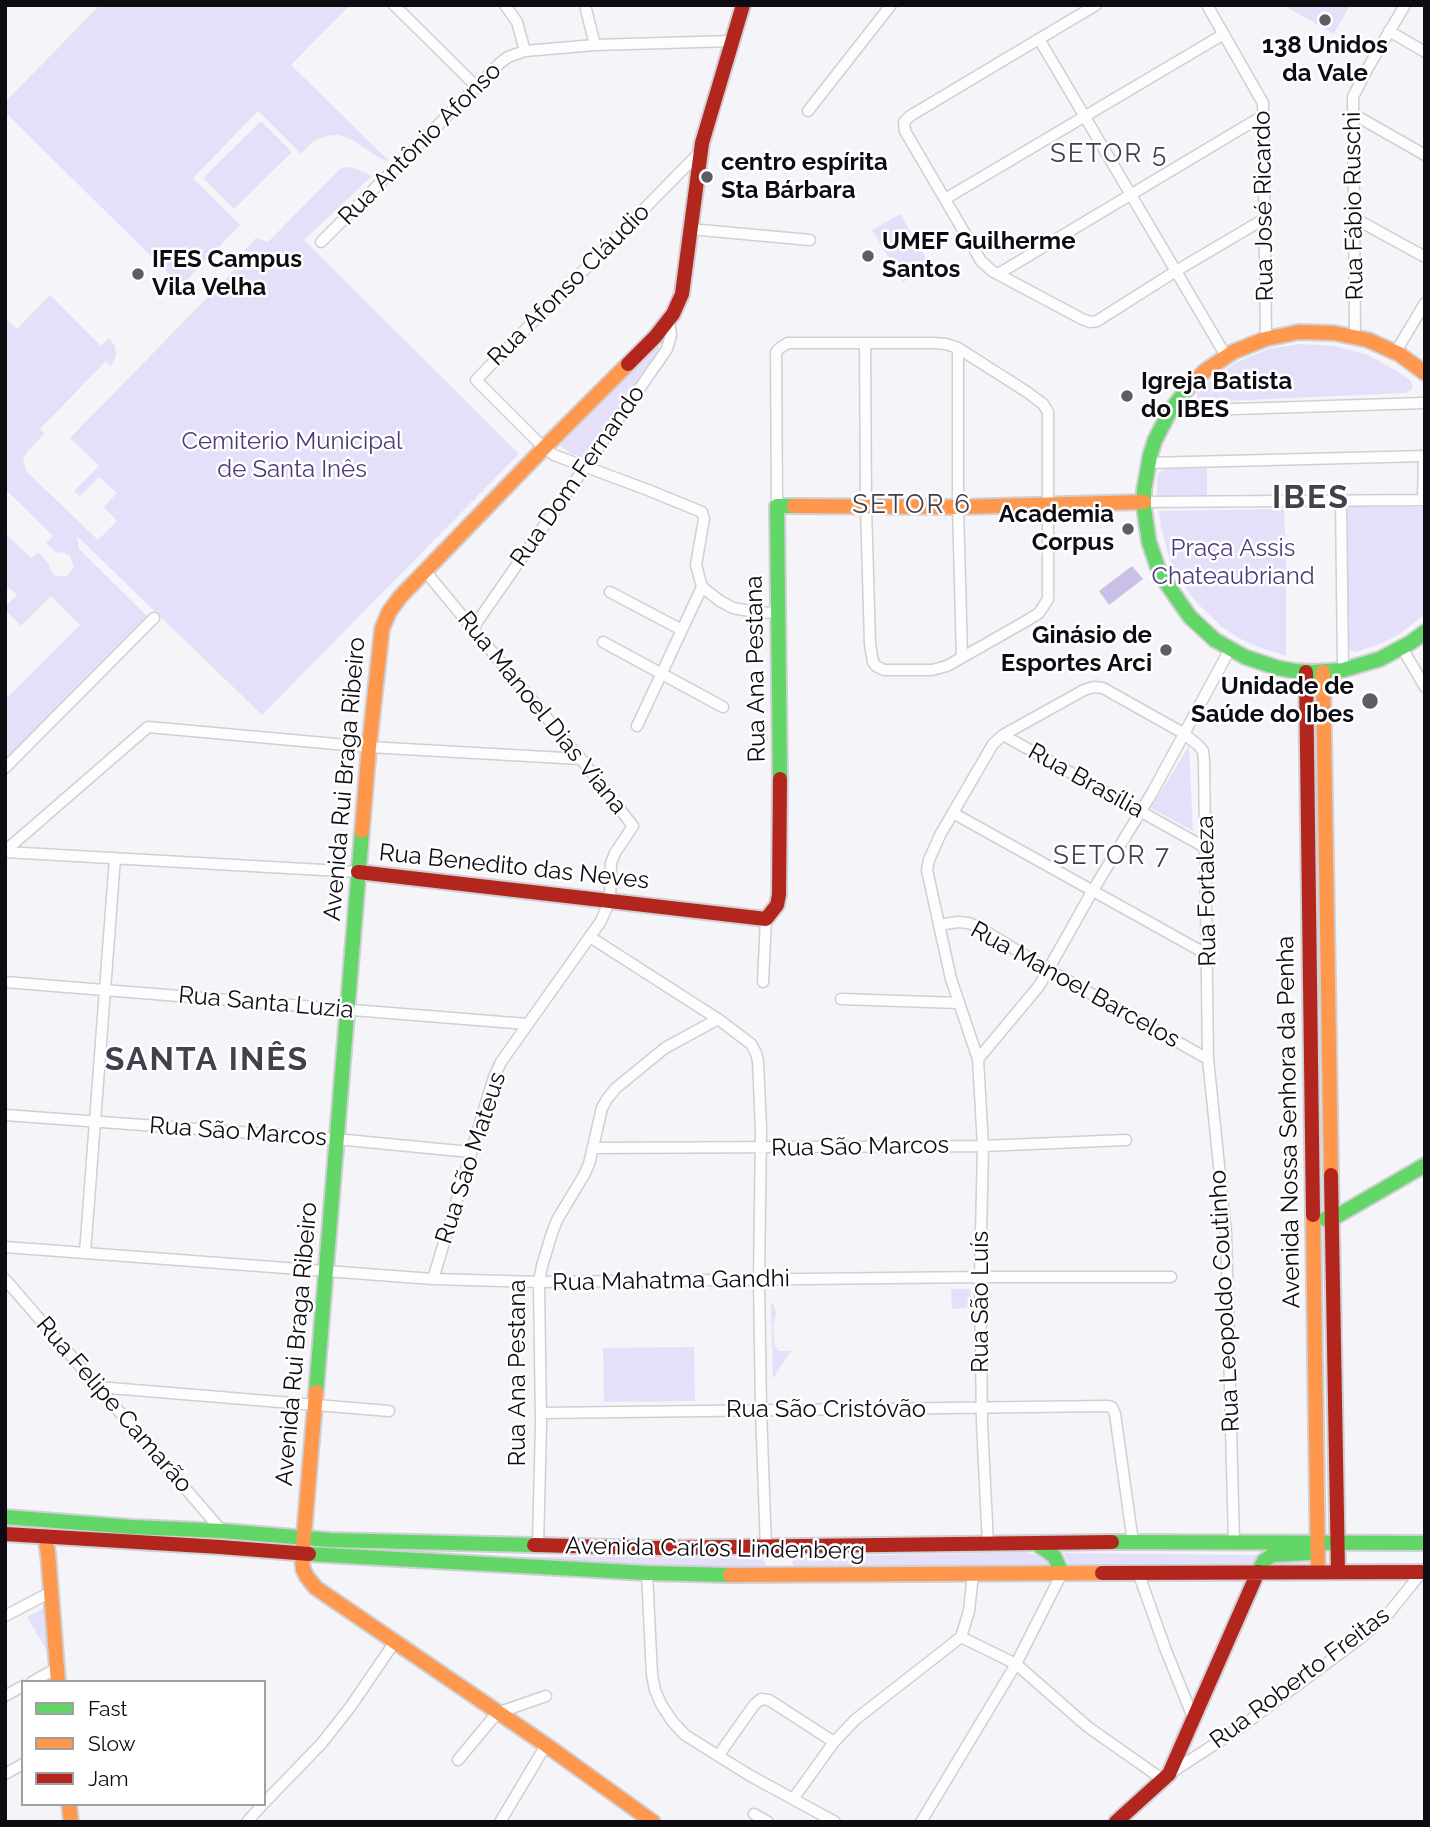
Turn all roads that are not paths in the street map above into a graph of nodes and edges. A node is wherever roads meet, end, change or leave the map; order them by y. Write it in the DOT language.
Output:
graph roads {
  1 [pos="394,5"];
  2 [pos="505,5"];
  3 [pos="743,5"];
  4 [pos="891,5"];
  5 [pos="1096,5"];
  6 [pos="1207,5"];
  7 [pos="1405,5"];
  8 [pos="586,6"];
  9 [pos="1389,31"];
  10 [pos="1224,34"];
  11 [pos="1039,39"];
  12 [pos="732,41"];
  13 [pos="595,45"];
  14 [pos="525,51"];
  15 [pos="1425,52"];
  16 [pos="477,87"];
  17 [pos="808,111"];
  18 [pos="1264,114"];
  19 [pos="1353,114"];
  20 [pos="1084,117"];
  21 [pos="700,152"];
  22 [pos="1425,155"];
  23 [pos="1130,194"];
  24 [pos="945,199"];
  25 [pos="1354,218"];
  26 [pos="1264,219"];
  27 [pos="690,229"];
  28 [pos="810,240"];
  29 [pos="321,242"];
  30 [pos="1425,257"];
  31 [pos="1176,271"];
  32 [pos="998,274"];
  33 [pos="1425,303"];
  34 [pos="669,321"];
  35 [pos="1355,337"];
  36 [pos="1266,338"];
  37 [pos="865,343"];
  38 [pos="958,348"];
  39 [pos="1395,353"];
  40 [pos="1226,356"];
  41 [pos="1425,373"];
  42 [pos="1425,402"];
  43 [pos="1170,411"];
  44 [pos="544,448"];
  45 [pos="1424,456"];
  46 [pos="1149,463"];
  47 [pos="585,467"];
  48 [pos="1341,500"];
  49 [pos="1424,500"];
  50 [pos="1144,502"];
  51 [pos="1047,504"];
  52 [pos="777,506"];
  53 [pos="866,507"];
  54 [pos="958,507"];
  55 [pos="425,571"];
  56 [pos="702,587"];
  57 [pos="610,592"];
  58 [pos="778,612"];
  59 [pos="154,618"];
  60 [pos="473,628"];
  61 [pos="682,630"];
  62 [pos="1425,632"];
  63 [pos="603,642"];
  64 [pos="1402,648"];
  65 [pos="1230,649"];
  66 [pos="962,657"];
  67 [pos="1343,670"];
  68 [pos="1306,672"];
  69 [pos="1323,672"];
  70 [pos="662,673"];
  71 [pos="1425,687"];
  72 [pos="723,707"];
  73 [pos="637,726"];
  74 [pos="1183,733"];
  75 [pos="1003,735"];
  76 [pos="369,747"];
  77 [pos="581,760"];
  78 [pos="5,768"];
  79 [pos="1325,799"];
  80 [pos="1307,800"];
  81 [pos="1140,812"];
  82 [pos="953,813"];
  83 [pos="1206,848"];
  84 [pos="5,851"];
  85 [pos="115,858"];
  86 [pos="358,872"];
  87 [pos="1093,890"];
  88 [pos="610,900"];
  89 [pos="766,919"];
  90 [pos="939,925"];
  91 [pos="590,936"];
  92 [pos="1208,955"];
  93 [pos="1049,970"];
  94 [pos="5,982"];
  95 [pos="763,982"];
  96 [pos="105,990"];
  97 [pos="841,999"];
  98 [pos="959,1003"];
  99 [pos="347,1010"];
  100 [pos="718,1020"];
  101 [pos="1311,1022"];
  102 [pos="1329,1022"];
  103 [pos="527,1024"];
  104 [pos="978,1059"];
  105 [pos="1208,1059"];
  106 [pos="5,1115"];
  107 [pos="1312,1118"];
  108 [pos="1330,1118"];
  109 [pos="94,1121"];
  110 [pos="336,1139"];
  111 [pos="1126,1140"];
  112 [pos="983,1146"];
  113 [pos="593,1148"];
  114 [pos="761,1148"];
  115 [pos="470,1153"];
  116 [pos="1425,1165"];
  117 [pos="1332,1219"];
  118 [pos="1313,1220"];
  119 [pos="5,1247"];
  120 [pos="85,1252"];
  121 [pos="326,1272"];
  122 [pos="980,1277"];
  123 [pos="1171,1277"];
  124 [pos="5,1279"];
  125 [pos="433,1279"];
  126 [pos="759,1280"];
  127 [pos="539,1282"];
  128 [pos="98,1387"];
  129 [pos="314,1405"];
  130 [pos="982,1408"];
  131 [pos="761,1410"];
  132 [pos="389,1411"];
  133 [pos="541,1413"];
  134 [pos="1335,1415"];
  135 [pos="1316,1416"];
  136 [pos="1336,1482"];
  137 [pos="1317,1483"];
  138 [pos="5,1517"];
  139 [pos="41,1519"];
  140 [pos="223,1531"];
  141 [pos="5,1534"];
  142 [pos="44,1537"];
  143 [pos="303,1538"];
  144 [pos="1133,1542"];
  145 [pos="1234,1543"];
  146 [pos="1425,1543"];
  147 [pos="1037,1544"];
  148 [pos="1318,1544"];
  149 [pos="1337,1544"];
  150 [pos="988,1545"];
  151 [pos="538,1546"];
  152 [pos="766,1548"];
  153 [pos="302,1554"];
  154 [pos="1138,1572"];
  155 [pos="1258,1572"];
  156 [pos="1318,1572"];
  157 [pos="1338,1572"];
  158 [pos="1423,1572"];
  159 [pos="647,1573"];
  160 [pos="1062,1573"];
  161 [pos="973,1574"];
  162 [pos="794,1576"];
  163 [pos="51,1592"];
  164 [pos="5,1616"];
  165 [pos="961,1637"];
  166 [pos="394,1643"];
  167 [pos="1016,1664"];
  168 [pos="57,1675"];
  169 [pos="39,1680"];
  170 [pos="21,1687"];
  171 [pos="5,1696"];
  172 [pos="546,1696"];
  173 [pos="497,1713"];
  174 [pos="1194,1720"];
  175 [pos="834,1742"];
  176 [pos="546,1745"];
  177 [pos="718,1756"];
  178 [pos="457,1760"];
  179 [pos="21,1765"];
  180 [pos="5,1774"];
  181 [pos="1165,1777"];
  182 [pos="793,1799"];
  183 [pos="266,1802"];
  184 [pos="262,1806"];
  185 [pos="754,1814"];
  186 [pos="247,1822"];
  187 [pos="500,1822"];
  188 [pos="653,1822"];
  189 [pos="768,1822"];
  190 [pos="835,1822"];
  191 [pos="921,1822"];
  192 [pos="1116,1822"];
  1 -- 16 [label="street"];
  2 -- 14 [label="street"];
  3 -- 12 [label="street, Avenida Rui Braga Ribeiro"];
  4 -- 17 [label="street"];
  5 -- 11 [label="street"];
  6 -- 10 [label="street, Rua José Ricardo"];
  7 -- 9 [label="street, Rua Fábio Ruschi"];
  8 -- 13 [label="street"];
  9 -- 15 [label="street"];
  9 -- 19 [label="street, Rua Fábio Ruschi"];
  10 -- 18 [label="street, Rua José Ricardo"];
  10 -- 20 [label="street"];
  11 -- 20 [label="street"];
  11 -- 24 [label="street"];
  12 -- 13 [label="street, Rua Antônio Afonso"];
  12 -- 21 [label="street, Avenida Rui Braga Ribeiro"];
  13 -- 14 [label="street, Rua Antônio Afonso"];
  14 -- 16 [label="street, Rua Antônio Afonso"];
  16 -- 29 [label="street, Rua Antônio Afonso"];
  18 -- 23 [label="street"];
  18 -- 26 [label="street, Rua José Ricardo"];
  19 -- 22 [label="street"];
  19 -- 25 [label="street, Rua Fábio Ruschi"];
  20 -- 23 [label="street"];
  20 -- 24 [label="street"];
  21 -- 27 [label="street, Avenida Rui Braga Ribeiro"];
  21 -- 44 [label="street, Rua Afonso Cláudio"];
  23 -- 31 [label="street"];
  23 -- 32 [label="street"];
  24 -- 32 [label="street"];
  25 -- 30 [label="street"];
  25 -- 35 [label="street, Rua Fábio Ruschi"];
  26 -- 31 [label="street"];
  26 -- 36 [label="street, Rua José Ricardo"];
  27 -- 28 [label="street"];
  27 -- 34 [label="street, Avenida Rui Braga Ribeiro"];
  31 -- 32 [label="street"];
  31 -- 40 [label="street"];
  33 -- 39 [label="street"];
  34 -- 44 [label="street, Avenida Rui Braga Ribeiro"];
  34 -- 47 [label="street, Rua Dom Fernando"];
  35 -- 36 [label="street"];
  35 -- 39 [label="street"];
  36 -- 40 [label="street"];
  37 -- 38 [label="street"];
  37 -- 52 [label="street, Rua Ana Pestana"];
  37 -- 53 [label="street"];
  38 -- 51 [label="street"];
  38 -- 54 [label="street"];
  39 -- 41 [label="street"];
  40 -- 43 [label="street"];
  42 -- 43 [label="street"];
  43 -- 46 [label="street"];
  44 -- 47 [label="street"];
  44 -- 55 [label="street, Avenida Rui Braga Ribeiro"];
  45 -- 46 [label="street"];
  45 -- 49 [label="street"];
  46 -- 50 [label="street"];
  47 -- 56 [label="street"];
  47 -- 60 [label="street, Rua Dom Fernando"];
  48 -- 49 [label="street"];
  48 -- 50 [label="street"];
  48 -- 67 [label="street"];
  50 -- 51 [label="street"];
  50 -- 65 [label="street"];
  51 -- 54 [label="street"];
  51 -- 66 [label="street"];
  52 -- 53 [label="street"];
  52 -- 58 [label="street, Rua Ana Pestana"];
  53 -- 54 [label="street"];
  53 -- 66 [label="street"];
  54 -- 66 [label="street"];
  55 -- 60 [label="street, Rua Manoel Dias Viana"];
  55 -- 76 [label="street, Avenida Rui Braga Ribeiro"];
  56 -- 58 [label="street"];
  56 -- 61 [label="street"];
  57 -- 61 [label="street"];
  58 -- 89 [label="street, Rua Ana Pestana"];
  59 -- 78 [label="street"];
  60 -- 77 [label="street, Rua Manoel Dias Viana"];
  61 -- 70 [label="street"];
  62 -- 64 [label="street"];
  63 -- 70 [label="street"];
  64 -- 67 [label="street"];
  64 -- 71 [label="street"];
  65 -- 68 [label="street"];
  65 -- 74 [label="street"];
  67 -- 69 [label="street"];
  68 -- 69 [label="street"];
  68 -- 80 [label="street, Avenida Nossa Senhora da Penha"];
  69 -- 79 [label="street, Avenida Nossa Senhora da Penha"];
  70 -- 72 [label="street"];
  70 -- 73 [label="street"];
  74 -- 75 [label="street"];
  74 -- 81 [label="street"];
  74 -- 83 [label="street, Rua Fortaleza"];
  75 -- 81 [label="street, Rua Brasília"];
  75 -- 82 [label="street, Rua São Luís"];
  76 -- 77 [label="street"];
  76 -- 84 [label="street"];
  76 -- 86 [label="street, Avenida Rui Braga Ribeiro"];
  77 -- 88 [label="street, Rua Manoel Dias Viana"];
  79 -- 80 [label="street"];
  79 -- 102 [label="street, Avenida Nossa Senhora da Penha"];
  80 -- 101 [label="street, Avenida Nossa Senhora da Penha"];
  81 -- 83 [label="street, Rua Brasília"];
  81 -- 87 [label="street"];
  82 -- 87 [label="street"];
  82 -- 90 [label="street, Rua São Luís"];
  83 -- 92 [label="street, Rua Fortaleza"];
  84 -- 85 [label="street, Rua Benedito das Neves"];
  85 -- 86 [label="street, Rua Benedito das Neves"];
  85 -- 96 [label="street"];
  86 -- 88 [label="street, Rua Benedito das Neves"];
  86 -- 99 [label="street, Avenida Rui Braga Ribeiro"];
  87 -- 92 [label="street"];
  87 -- 93 [label="street"];
  88 -- 89 [label="street, Rua Benedito das Neves"];
  88 -- 91 [label="street, Rua São Mateus"];
  89 -- 95 [label="street, Rua Ana Pestana"];
  90 -- 93 [label="street, Rua Manoel Barcelos"];
  90 -- 98 [label="street, Rua São Luís"];
  91 -- 100 [label="street"];
  91 -- 103 [label="street, Rua São Mateus"];
  92 -- 105 [label="street, Rua Fortaleza"];
  93 -- 104 [label="street"];
  93 -- 105 [label="street, Rua Manoel Barcelos"];
  94 -- 96 [label="street, Rua Santa Luzia"];
  96 -- 99 [label="street, Rua Santa Luzia"];
  96 -- 109 [label="street"];
  97 -- 98 [label="street"];
  98 -- 104 [label="street, Rua São Luís"];
  99 -- 103 [label="street, Rua Santa Luzia"];
  99 -- 110 [label="street, Avenida Rui Braga Ribeiro"];
  100 -- 113 [label="street, Rua Ana Pestana"];
  100 -- 114 [label="street"];
  101 -- 102 [label="street"];
  101 -- 107 [label="street, Avenida Nossa Senhora da Penha"];
  102 -- 108 [label="street, Avenida Nossa Senhora da Penha"];
  103 -- 115 [label="street, Rua São Mateus"];
  104 -- 112 [label="street, Rua São Luís"];
  105 -- 145 [label="street, Rua Leopoldo Coutinho"];
  106 -- 109 [label="street, Rua São Marcos"];
  107 -- 108 [label="street"];
  107 -- 118 [label="street, Avenida Nossa Senhora da Penha"];
  108 -- 117 [label="street, Avenida Nossa Senhora da Penha"];
  109 -- 110 [label="street, Rua São Marcos"];
  109 -- 120 [label="street"];
  110 -- 115 [label="street, Rua São Marcos"];
  110 -- 121 [label="street, Avenida Rui Braga Ribeiro"];
  111 -- 112 [label="street, Rua São Marcos"];
  112 -- 114 [label="street, Rua São Marcos"];
  112 -- 122 [label="street, Rua São Luís"];
  113 -- 114 [label="street, Rua São Marcos"];
  113 -- 127 [label="street, Rua Ana Pestana"];
  114 -- 126 [label="street"];
  115 -- 125 [label="street, Rua São Mateus"];
  116 -- 117 [label="street"];
  117 -- 118 [label="street"];
  117 -- 134 [label="street, Avenida Nossa Senhora da Penha"];
  118 -- 135 [label="street, Avenida Nossa Senhora da Penha"];
  119 -- 120 [label="street, Rua Mahatma Gandhi"];
  120 -- 121 [label="street, Rua Mahatma Gandhi"];
  121 -- 125 [label="street, Rua Mahatma Gandhi"];
  121 -- 129 [label="street, Avenida Rui Braga Ribeiro"];
  122 -- 123 [label="street, Rua Mahatma Gandhi"];
  122 -- 126 [label="street, Rua Mahatma Gandhi"];
  122 -- 130 [label="street, Rua São Luís"];
  124 -- 128 [label="street, Rua Felipe Camarão"];
  125 -- 127 [label="street, Rua Mahatma Gandhi"];
  126 -- 127 [label="street, Rua Mahatma Gandhi"];
  126 -- 131 [label="street"];
  127 -- 133 [label="street, Rua Ana Pestana"];
  128 -- 129 [label="street"];
  128 -- 140 [label="street, Rua Felipe Camarão"];
  129 -- 132 [label="street"];
  129 -- 143 [label="street, Avenida Rui Braga Ribeiro"];
  130 -- 131 [label="street, Rua São Cristóvão"];
  130 -- 144 [label="street, Rua São Cristóvão"];
  130 -- 150 [label="street, Rua São Luís"];
  131 -- 133 [label="street, Rua São Cristóvão"];
  131 -- 152 [label="street"];
  133 -- 151 [label="street, Rua Ana Pestana"];
  134 -- 135 [label="street"];
  134 -- 136 [label="street, Avenida Nossa Senhora da Penha"];
  135 -- 137 [label="street, Avenida Nossa Senhora da Penha"];
  136 -- 137 [label="street"];
  136 -- 149 [label="street, Avenida Nossa Senhora da Penha"];
  137 -- 148 [label="street, Avenida Nossa Senhora da Penha"];
  138 -- 139 [label="street, Avenida Carlos Lindenberg"];
  139 -- 140 [label="street, Avenida Carlos Lindenberg"];
  139 -- 142 [label="street"];
  140 -- 143 [label="street, Avenida Carlos Lindenberg"];
  141 -- 142 [label="street, Avenida Carlos Lindenberg"];
  142 -- 153 [label="street, Avenida Carlos Lindenberg"];
  142 -- 163 [label="street"];
  143 -- 151 [label="street, Avenida Carlos Lindenberg"];
  143 -- 153 [label="street, Avenida Rui Braga Ribeiro"];
  144 -- 145 [label="street, Avenida Carlos Lindenberg"];
  144 -- 147 [label="street, Avenida Carlos Lindenberg"];
  145 -- 148 [label="street, Avenida Carlos Lindenberg"];
  146 -- 149 [label="street, Avenida Carlos Lindenberg"];
  147 -- 150 [label="street, Avenida Carlos Lindenberg"];
  147 -- 160 [label="street"];
  148 -- 149 [label="street, Avenida Carlos Lindenberg"];
  148 -- 155 [label="street"];
  148 -- 156 [label="street, Avenida Nossa Senhora da Penha"];
  149 -- 157 [label="street, Avenida Nossa Senhora da Penha"];
  150 -- 152 [label="street, Avenida Carlos Lindenberg"];
  151 -- 152 [label="street, Avenida Carlos Lindenberg"];
  152 -- 162 [label="street"];
  153 -- 159 [label="street, Avenida Carlos Lindenberg"];
  153 -- 166 [label="street"];
  154 -- 155 [label="street, Avenida Carlos Lindenberg"];
  154 -- 160 [label="street, Avenida Carlos Lindenberg"];
  154 -- 174 [label="street"];
  155 -- 156 [label="street, Avenida Carlos Lindenberg"];
  155 -- 174 [label="street"];
  156 -- 157 [label="street, Avenida Carlos Lindenberg"];
  157 -- 158 [label="street, Avenida Carlos Lindenberg"];
  158 -- 181 [label="street, Rua Roberto Freitas"];
  159 -- 162 [label="street, Avenida Carlos Lindenberg"];
  159 -- 177 [label="street"];
  160 -- 161 [label="street, Avenida Carlos Lindenberg"];
  160 -- 167 [label="street"];
  161 -- 162 [label="street, Avenida Carlos Lindenberg"];
  161 -- 165 [label="street"];
  163 -- 164 [label="street"];
  163 -- 168 [label="street"];
  165 -- 167 [label="street"];
  165 -- 175 [label="street"];
  166 -- 173 [label="street"];
  166 -- 183 [label="street"];
  167 -- 181 [label="street"];
  167 -- 191 [label="street"];
  168 -- 169 [label="street"];
  170 -- 171 [label="street"];
  172 -- 173 [label="street"];
  173 -- 176 [label="street"];
  173 -- 178 [label="street"];
  174 -- 181 [label="street"];
  175 -- 177 [label="street"];
  175 -- 182 [label="street"];
  176 -- 187 [label="street"];
  176 -- 188 [label="street"];
  177 -- 182 [label="street"];
  179 -- 180 [label="street"];
  181 -- 192 [label="street"];
  182 -- 190 [label="street"];
  184 -- 186 [label="street"];
  185 -- 189 [label="street"];
}
